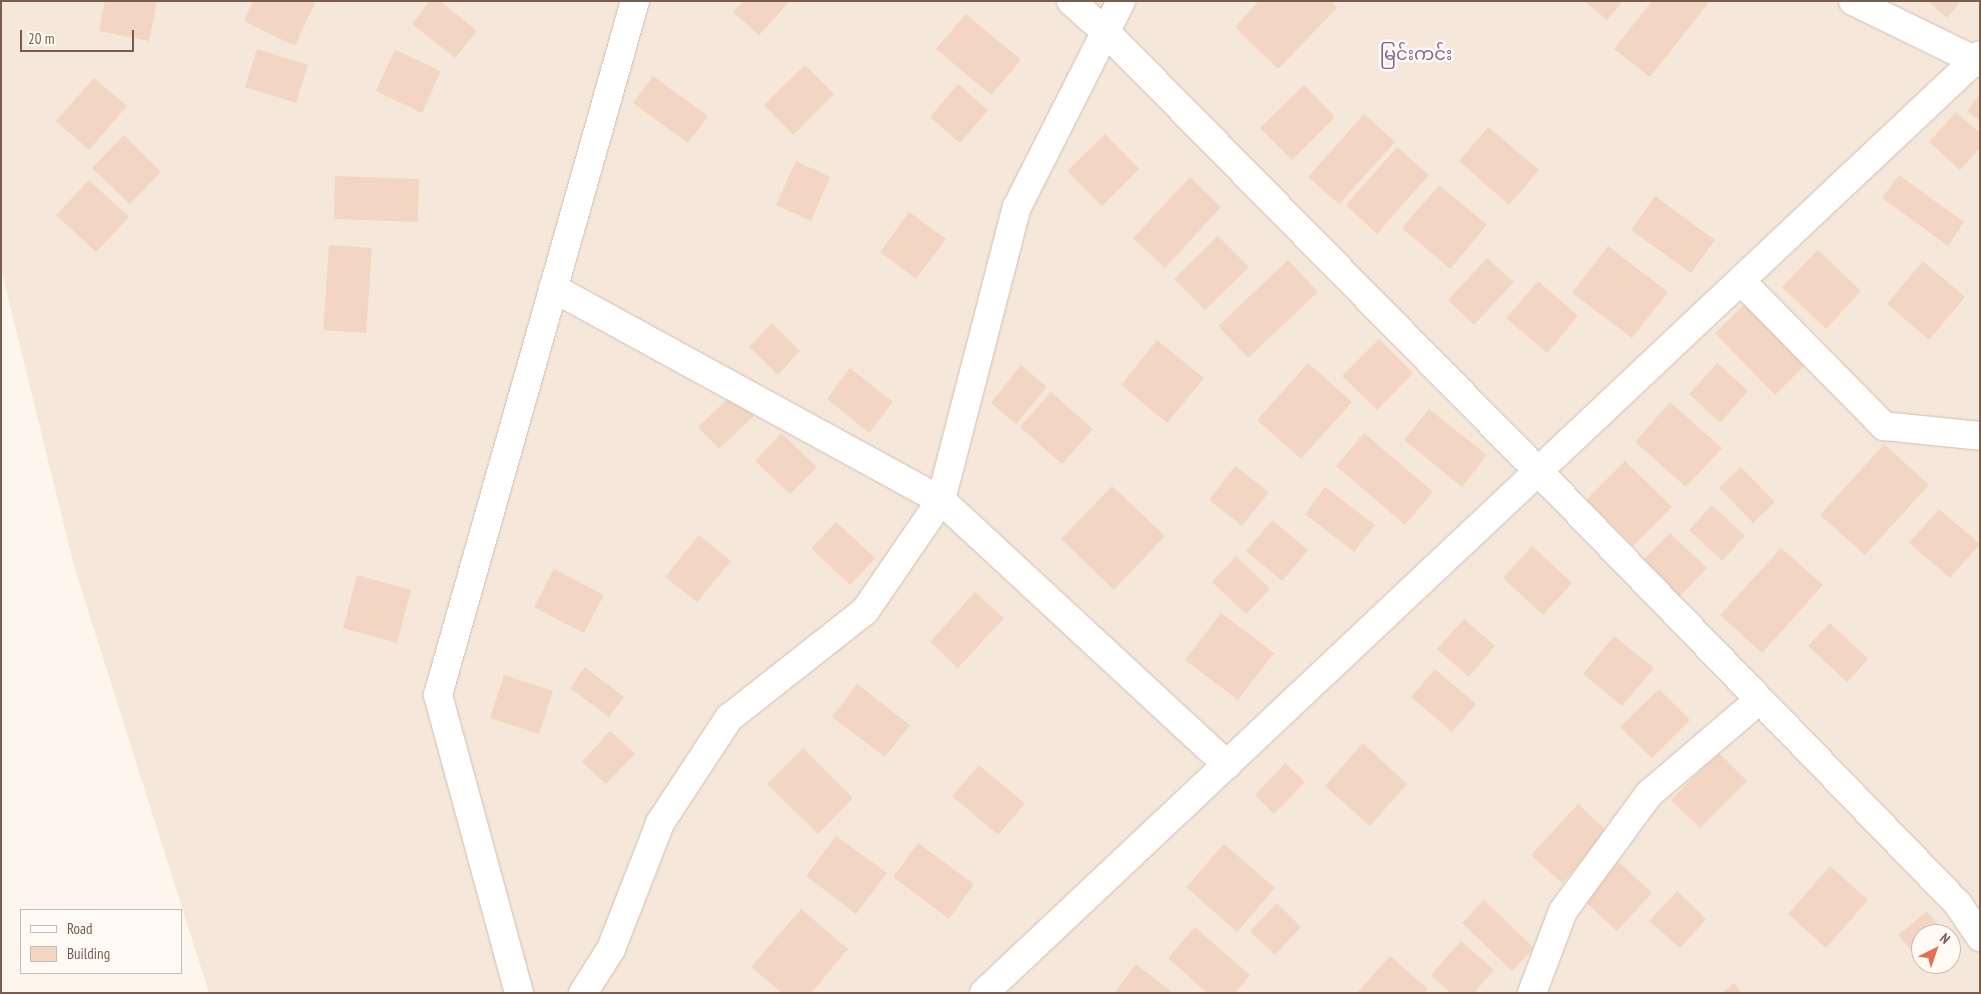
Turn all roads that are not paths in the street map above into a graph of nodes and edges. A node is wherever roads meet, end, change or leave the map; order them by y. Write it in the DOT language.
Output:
graph roads {
  1 [pos="635,1"];
  2 [pos="1070,1"];
  3 [pos="1121,1"];
  4 [pos="1853,1"];
  5 [pos="1107,33"];
  6 [pos="1978,60"];
  7 [pos="1741,281"];
  8 [pos="553,288"];
  9 [pos="1980,436"];
  10 [pos="1539,472"];
  11 [pos="941,500"];
  12 [pos="1759,700"];
  13 [pos="1227,765"];
  14 [pos="1980,937"];
  15 [pos="518,993"];
  16 [pos="583,993"];
  17 [pos="984,993"];
  18 [pos="1532,993"];
  1 -- 8 [label="street"];
  2 -- 5 [label="street"];
  3 -- 5 [label="street"];
  4 -- 6 [label="street"];
  5 -- 10 [label="street"];
  5 -- 11 [label="street"];
  6 -- 7 [label="street"];
  7 -- 9 [label="street"];
  7 -- 10 [label="street"];
  8 -- 11 [label="street"];
  8 -- 15 [label="street"];
  10 -- 12 [label="street"];
  10 -- 13 [label="street"];
  11 -- 13 [label="street"];
  11 -- 16 [label="street"];
  12 -- 14 [label="street"];
  12 -- 18 [label="street"];
  13 -- 17 [label="street"];
}
